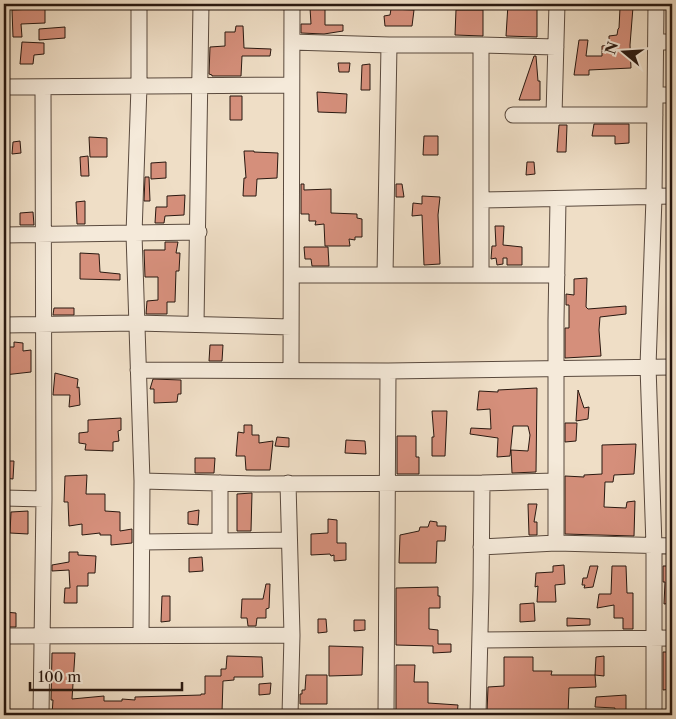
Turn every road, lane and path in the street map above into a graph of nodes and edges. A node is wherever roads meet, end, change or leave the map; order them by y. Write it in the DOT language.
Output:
graph roads {
  1 [pos="139,4"];
  2 [pos="201,4"];
  3 [pos="292,4"];
  4 [pos="557,4"];
  5 [pos="656,4"];
  6 [pos="292,42"];
  7 [pos="656,42"];
  8 [pos="672,42"];
  9 [pos="389,45"];
  10 [pos="481,45"];
  11 [pos="556,47"];
  12 [pos="291,85"];
  13 [pos="139,86"];
  14 [pos="201,86"];
  15 [pos="4,87"];
  16 [pos="43,87"];
  17 [pos="655,95"];
  18 [pos="672,95"];
  19 [pos="554,114"];
  20 [pos="513,115"];
  21 [pos="655,115"];
  22 [pos="672,196"];
  23 [pos="654,198"];
  24 [pos="558,199"];
  25 [pos="481,200"];
  26 [pos="198,232"];
  27 [pos="134,234"];
  28 [pos="4,236"];
  29 [pos="43,236"];
  30 [pos="481,274"];
  31 [pos="292,275"];
  32 [pos="384,275"];
  33 [pos="557,275"];
  34 [pos="136,323"];
  35 [pos="43,324"];
  36 [pos="196,324"];
  37 [pos="4,326"];
  38 [pos="291,327"];
  39 [pos="648,366"];
  40 [pos="672,366"];
  41 [pos="556,368"];
  42 [pos="138,370"];
  43 [pos="291,370"];
  44 [pos="388,371"];
  45 [pos="142,481"];
  46 [pos="555,481"];
  47 [pos="388,482"];
  48 [pos="220,483"];
  49 [pos="288,483"];
  50 [pos="482,483"];
  51 [pos="4,498"];
  52 [pos="44,499"];
  53 [pos="220,540"];
  54 [pos="290,540"];
  55 [pos="142,542"];
  56 [pos="556,543"];
  57 [pos="654,546"];
  58 [pos="672,546"];
  59 [pos="481,547"];
  60 [pos="41,635"];
  61 [pos="141,635"];
  62 [pos="292,635"];
  63 [pos="4,636"];
  64 [pos="655,638"];
  65 [pos="672,638"];
  66 [pos="480,640"];
  67 [pos="41,715"];
  68 [pos="290,715"];
  69 [pos="386,715"];
  70 [pos="478,715"];
  71 [pos="654,715"];
  1 -- 13 [label="street"];
  2 -- 14 [label="street"];
  3 -- 6 [label="street"];
  4 -- 11 [label="street"];
  5 -- 7 [label="street"];
  6 -- 9 [label="street"];
  6 -- 12 [label="street"];
  7 -- 8 [label="street"];
  7 -- 17 [label="street"];
  9 -- 10 [label="street"];
  9 -- 32 [label="street"];
  10 -- 11 [label="street"];
  10 -- 25 [label="street"];
  11 -- 19 [label="street"];
  12 -- 14 [label="street"];
  12 -- 31 [label="street"];
  13 -- 14 [label="street"];
  13 -- 16 [label="street"];
  13 -- 27 [label="street"];
  14 -- 26 [label="street"];
  15 -- 16 [label="street"];
  16 -- 29 [label="street"];
  17 -- 18 [label="street"];
  17 -- 21 [label="street"];
  19 -- 20 [label="street"];
  19 -- 21 [label="street"];
  21 -- 23 [label="street"];
  22 -- 23 [label="street"];
  23 -- 24 [label="street"];
  23 -- 39 [label="street"];
  24 -- 25 [label="street"];
  24 -- 33 [label="street"];
  25 -- 30 [label="street"];
  26 -- 27 [label="street"];
  26 -- 36 [label="street"];
  27 -- 29 [label="street"];
  27 -- 34 [label="street"];
  28 -- 29 [label="street"];
  29 -- 35 [label="street"];
  30 -- 32 [label="street"];
  30 -- 33 [label="street"];
  31 -- 32 [label="street"];
  31 -- 38 [label="street"];
  33 -- 41 [label="street"];
  34 -- 35 [label="street"];
  34 -- 36 [label="street"];
  34 -- 42 [label="street"];
  35 -- 37 [label="street"];
  35 -- 52 [label="street"];
  36 -- 38 [label="street"];
  38 -- 43 [label="street"];
  39 -- 40 [label="street"];
  39 -- 41 [label="street"];
  39 -- 57 [label="street"];
  41 -- 44 [label="street"];
  41 -- 46 [label="street"];
  42 -- 43 [label="street"];
  42 -- 45 [label="street"];
  43 -- 44 [label="street"];
  44 -- 47 [label="street"];
  45 -- 48 [label="street"];
  45 -- 55 [label="street"];
  46 -- 50 [label="street"];
  46 -- 56 [label="street"];
  47 -- 49 [label="street"];
  47 -- 50 [label="street"];
  47 -- 69 [label="street"];
  48 -- 49 [label="street"];
  48 -- 53 [label="street"];
  49 -- 54 [label="street"];
  50 -- 59 [label="street"];
  51 -- 52 [label="street"];
  52 -- 60 [label="street"];
  53 -- 54 [label="street"];
  53 -- 55 [label="street"];
  54 -- 62 [label="street"];
  55 -- 61 [label="street"];
  56 -- 57 [label="street"];
  56 -- 59 [label="street"];
  57 -- 58 [label="street"];
  57 -- 64 [label="street"];
  59 -- 66 [label="street"];
  60 -- 61 [label="street"];
  60 -- 63 [label="street"];
  60 -- 67 [label="street"];
  61 -- 62 [label="street"];
  62 -- 68 [label="street"];
  64 -- 65 [label="street"];
  64 -- 66 [label="street"];
  64 -- 71 [label="street"];
  66 -- 70 [label="street"];
}
